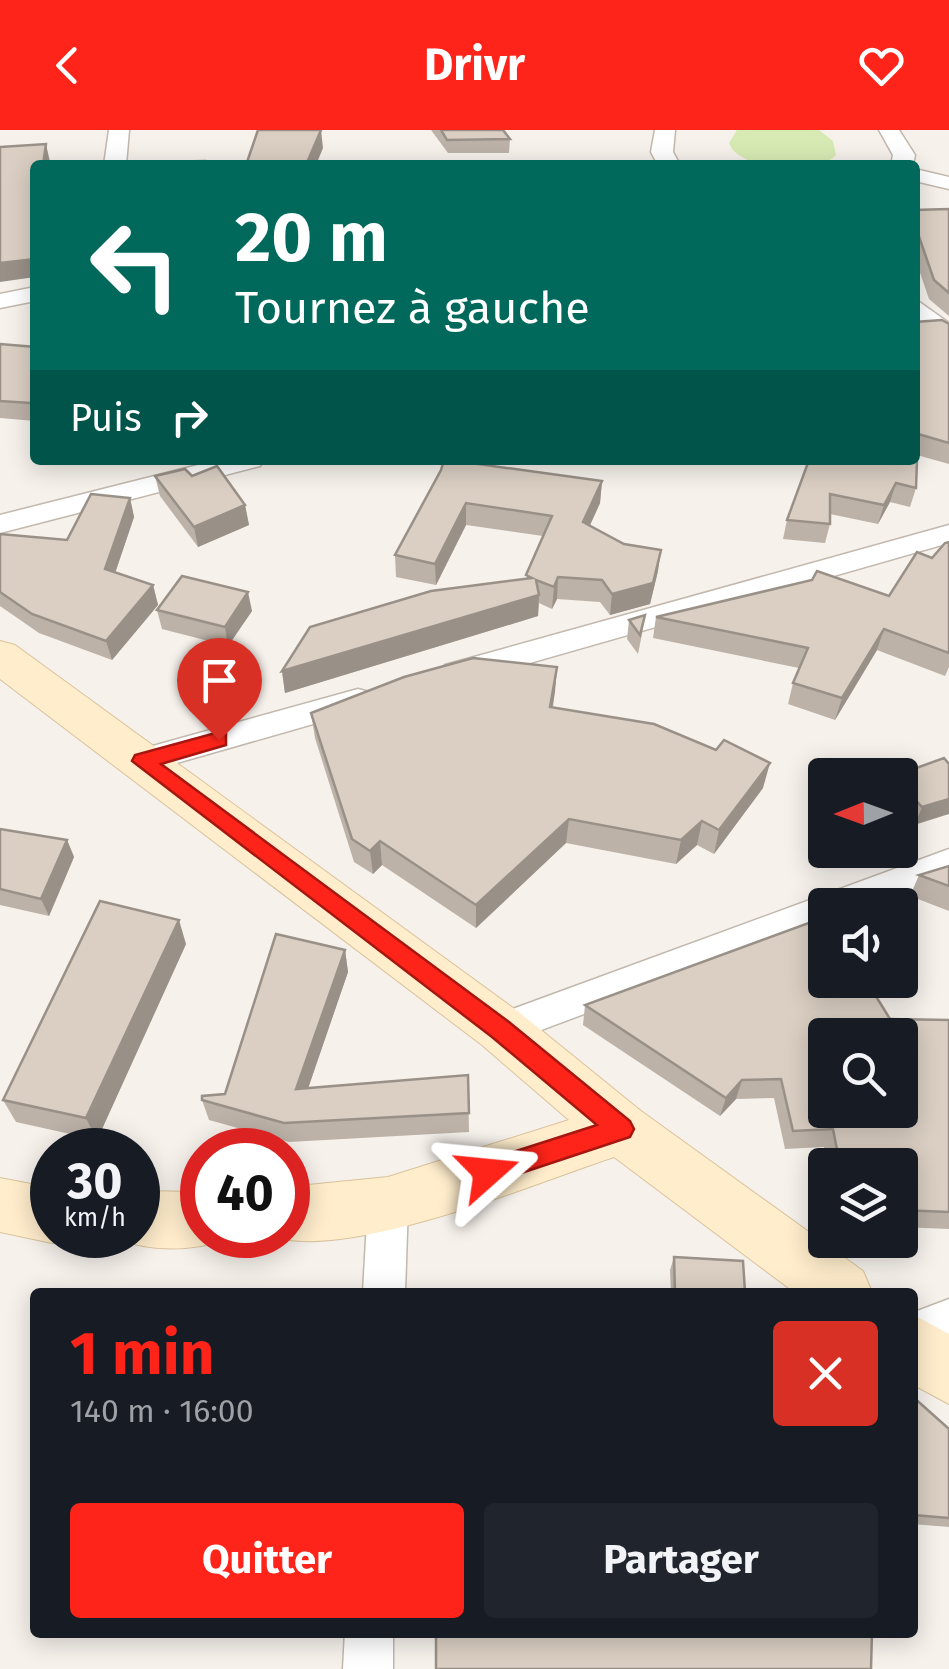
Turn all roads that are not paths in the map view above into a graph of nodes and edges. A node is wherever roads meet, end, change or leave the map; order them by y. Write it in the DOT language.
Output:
graph roads {
  1 [pos="119,130"];
  2 [pos="664,130"];
  3 [pos="889,130"];
  4 [pos="116,160"];
  5 [pos="667,160"];
  6 [pos="903,160"];
  7 [pos="920,176"];
  8 [pos="949,183"];
  9 [pos="30,295"];
  10 [pos="0,301"];
  11 [pos="920,310"];
  12 [pos="949,336"];
  13 [pos="231,465"];
  14 [pos="0,524"];
  15 [pos="949,534"];
  16 [pos="0,656"];
  17 [pos="430,680"];
  18 [pos="392,691"];
  19 [pos="142,761"];
  20 [pos="949,863"];
  21 [pos="882,888"];
  22 [pos="808,915"];
  23 [pos="501,1029"];
  24 [pos="621,1129"];
  25 [pos="388,1204"];
  26 [pos="0,1206"];
  27 [pos="30,1211"];
  28 [pos="310,1212"];
  29 [pos="384,1288"];
  30 [pos="837,1288"];
  31 [pos="949,1320"];
  32 [pos="918,1333"];
  33 [pos="918,1350"];
  34 [pos="949,1374"];
  35 [pos="370,1638"];
  36 [pos="368,1669"];
  1 -- 4 [label="street"];
  2 -- 5 [label="street"];
  3 -- 6 [label="street"];
  7 -- 8 [label="street"];
  9 -- 10 [label="street"];
  11 -- 12 [label="street"];
  13 -- 14 [label="street"];
  15 -- 17 [label="street"];
  16 -- 19 [label="street"];
  18 -- 19 [label="street"];
  19 -- 23 [label="street"];
  20 -- 21 [label="street"];
  22 -- 23 [label="street"];
  23 -- 24 [label="street"];
  24 -- 25 [label="street"];
  24 -- 30 [label="street"];
  25 -- 28 [label="street"];
  25 -- 29 [label="street"];
  26 -- 27 [label="street"];
  31 -- 32 [label="street"];
  33 -- 34 [label="street"];
  35 -- 36 [label="street"];
}
